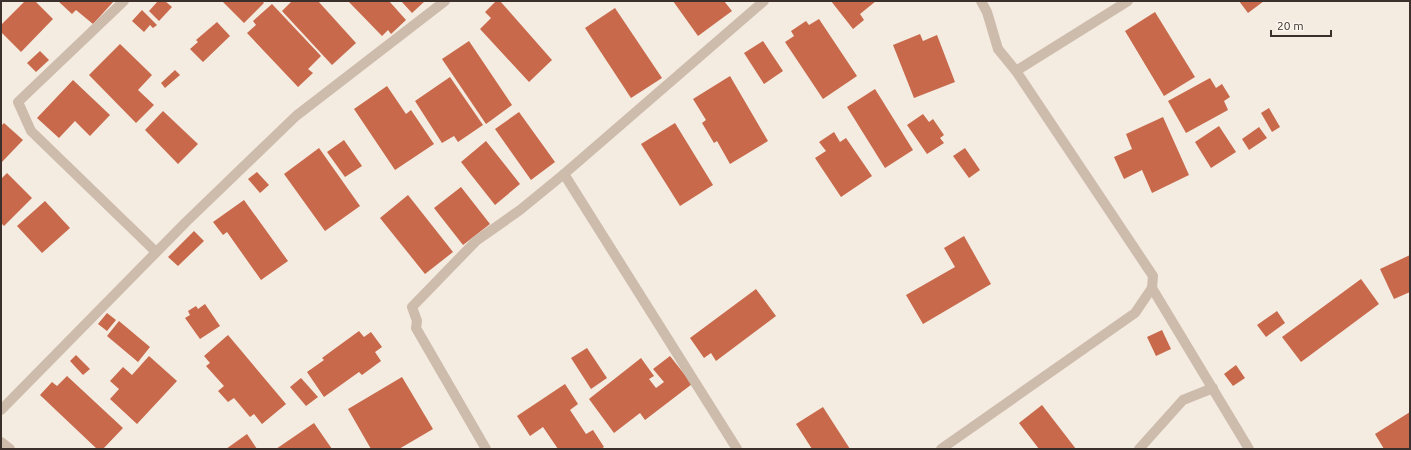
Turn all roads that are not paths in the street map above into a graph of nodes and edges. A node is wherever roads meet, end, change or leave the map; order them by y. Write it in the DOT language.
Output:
graph roads {
  1 [pos="124,1"];
  2 [pos="445,1"];
  3 [pos="764,1"];
  4 [pos="981,1"];
  5 [pos="1128,1"];
  6 [pos="1016,72"];
  7 [pos="564,174"];
  8 [pos="156,252"];
  9 [pos="1152,288"];
  10 [pos="1213,388"];
  11 [pos="1,410"];
  12 [pos="1,442"];
  13 [pos="10,449"];
  14 [pos="486,449"];
  15 [pos="737,449"];
  16 [pos="941,449"];
  17 [pos="1139,449"];
  18 [pos="1249,449"];
  1 -- 8 [label="street"];
  2 -- 8 [label="street"];
  3 -- 7 [label="street"];
  4 -- 6 [label="street"];
  5 -- 6 [label="street"];
  6 -- 9 [label="street"];
  7 -- 14 [label="street"];
  7 -- 15 [label="street"];
  8 -- 11 [label="street"];
  9 -- 10 [label="street"];
  9 -- 16 [label="street"];
  10 -- 17 [label="street"];
  10 -- 18 [label="street"];
  12 -- 13 [label="street"];
}
